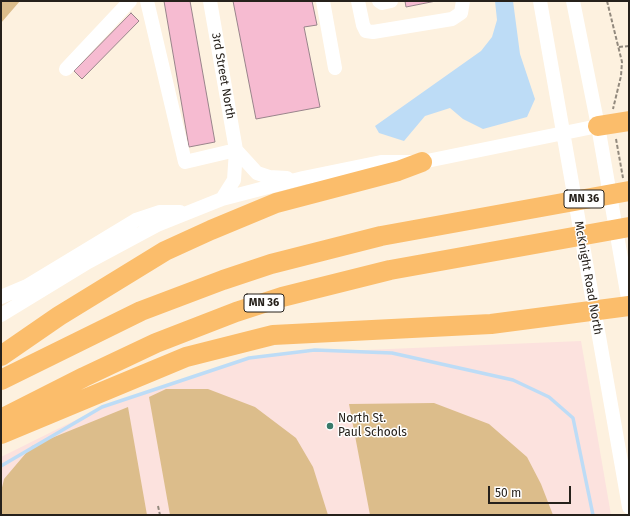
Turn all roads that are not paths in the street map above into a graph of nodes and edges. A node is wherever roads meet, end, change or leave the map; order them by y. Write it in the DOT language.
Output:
graph roads {
  1 [pos="130,1"];
  2 [pos="147,1"];
  3 [pos="210,1"];
  4 [pos="323,1"];
  5 [pos="358,1"];
  6 [pos="379,1"];
  7 [pos="391,1"];
  8 [pos="463,1"];
  9 [pos="540,1"];
  10 [pos="573,1"];
  11 [pos="335,68"];
  12 [pos="66,69"];
  13 [pos="629,121"];
  14 [pos="598,126"];
  15 [pos="562,132"];
  16 [pos="236,150"];
  17 [pos="422,162"];
  18 [pos="303,178"];
  19 [pos="626,186"];
  20 [pos="222,199"];
  21 [pos="188,212"];
  22 [pos="629,227"];
  23 [pos="1,297"];
  24 [pos="629,305"];
  25 [pos="594,310"];
  26 [pos="1,315"];
  27 [pos="1,356"];
  28 [pos="1,380"];
  29 [pos="1,419"];
  30 [pos="1,434"];
  31 [pos="629,507"];
  1 -- 12 [label="street"];
  2 -- 16 [label="street"];
  3 -- 16 [label="street, 3rd Street North"];
  4 -- 11 [label="street"];
  5 -- 8 [label="street"];
  6 -- 7 [label="street"];
  9 -- 15 [label="street, McKnight Road North"];
  10 -- 14 [label="street"];
  13 -- 14 [label="highway"];
  14 -- 15 [label="street"];
  14 -- 24 [label="street"];
  15 -- 17 [label="street"];
  15 -- 25 [label="street, McKnight Road North"];
  16 -- 18 [label="street"];
  16 -- 20 [label="street, 3rd Street North"];
  17 -- 18 [label="street"];
  17 -- 27 [label="highway"];
  18 -- 20 [label="street"];
  19 -- 28 [label="highway, MN 36"];
  20 -- 21 [label="street"];
  21 -- 23 [label="street"];
  21 -- 26 [label="street"];
  22 -- 29 [label="highway, MN 36"];
  24 -- 25 [label="highway"];
  25 -- 30 [label="highway"];
  25 -- 31 [label="street, McKnight Road North"];
}
